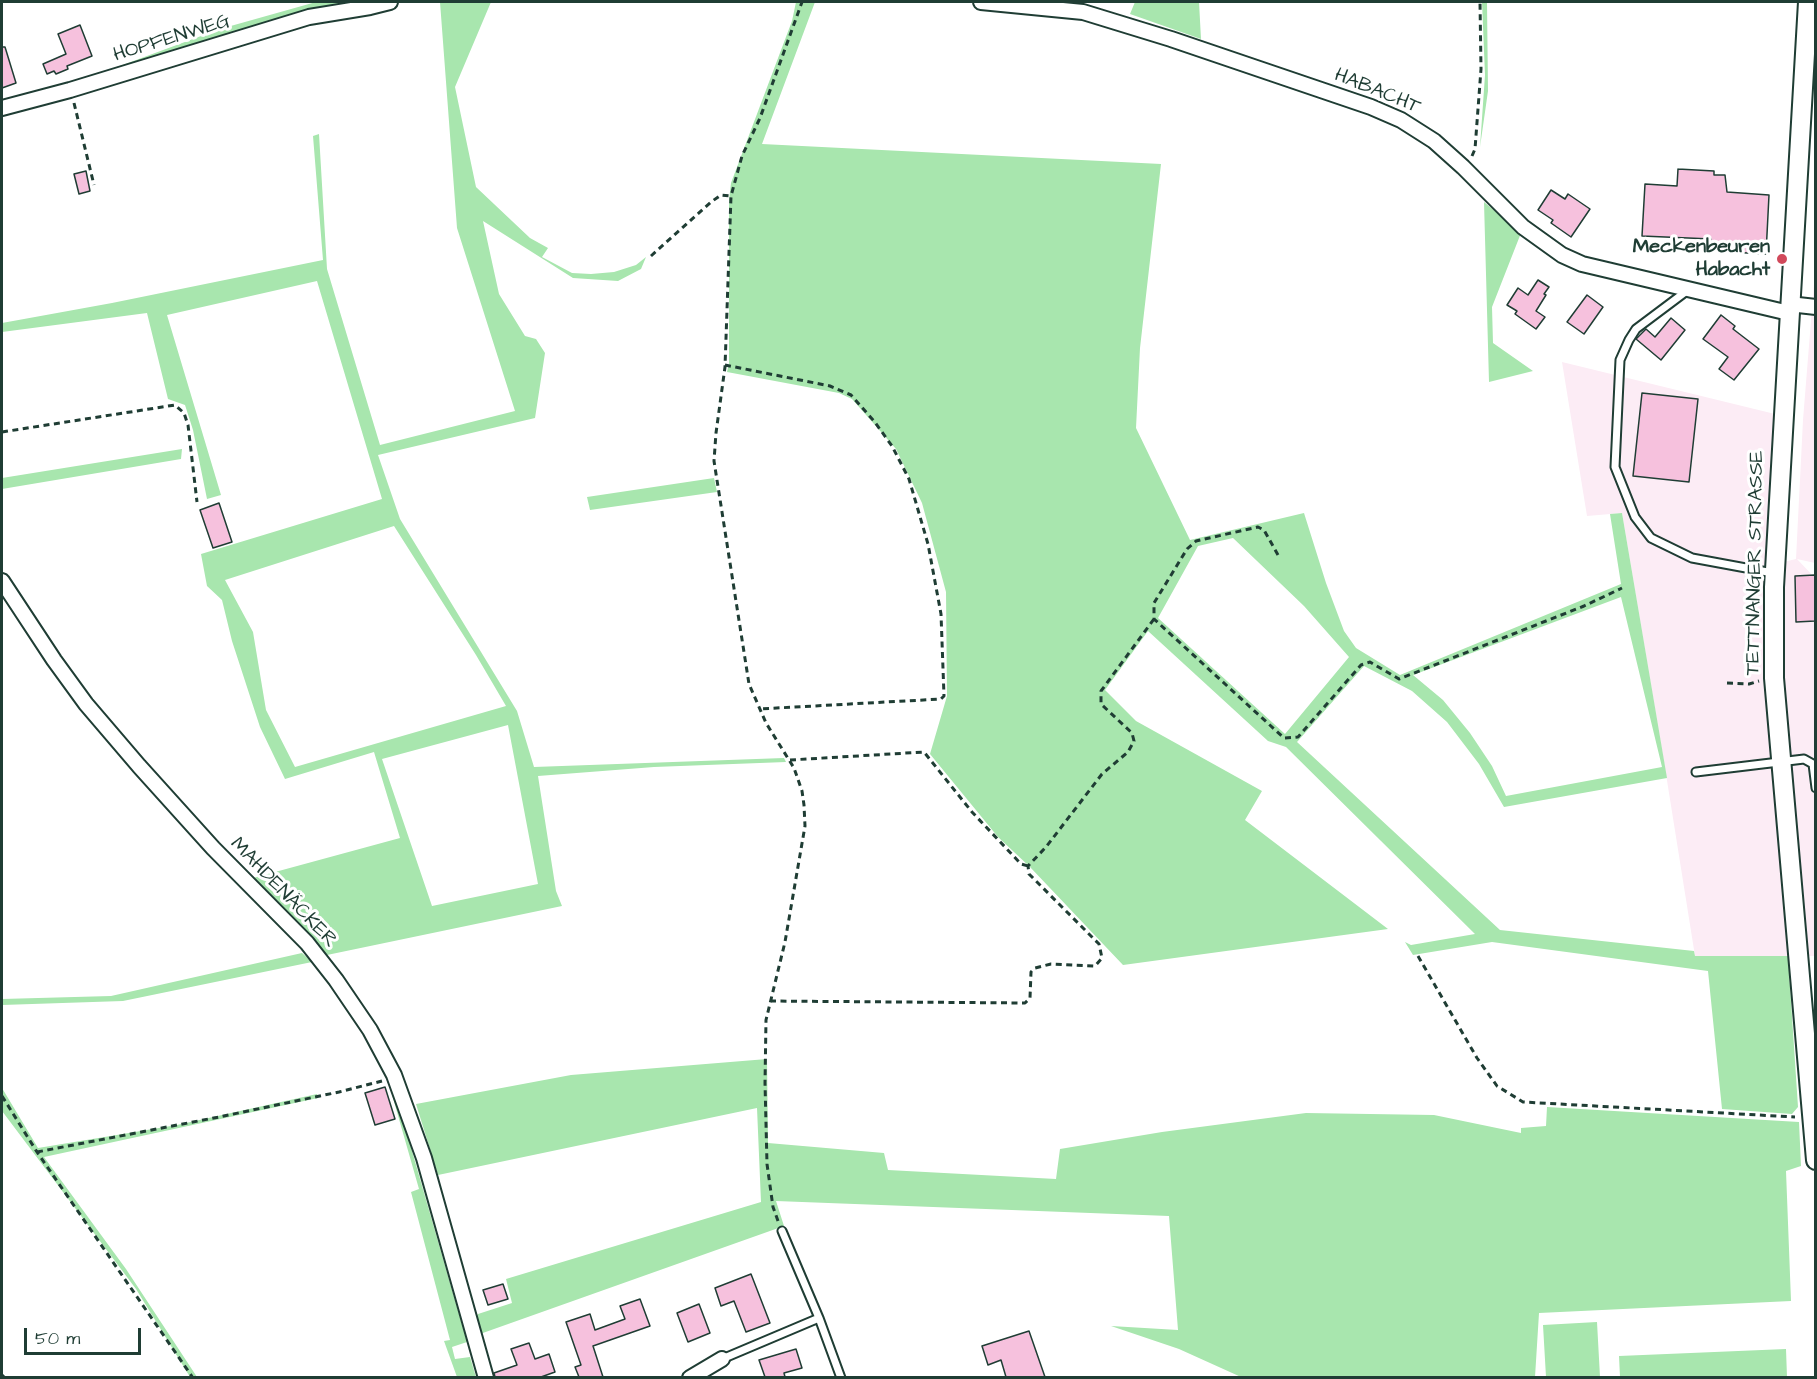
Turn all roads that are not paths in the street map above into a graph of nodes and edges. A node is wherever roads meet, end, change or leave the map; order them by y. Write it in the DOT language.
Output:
graph roads {
  1 [pos="390,2"];
  2 [pos="981,2"];
  3 [pos="1808,2"];
  4 [pos="2,108"];
  5 [pos="1688,290"];
  6 [pos="1815,307"];
  7 [pos="1789,308"];
  8 [pos="1774,573"];
  9 [pos="2,581"];
  10 [pos="1782,761"];
  11 [pos="1696,772"];
  12 [pos="1815,788"];
  13 [pos="1815,1160"];
  14 [pos="782,1231"];
  15 [pos="819,1318"];
  16 [pos="722,1359"];
  17 [pos="486,1377"];
  18 [pos="690,1377"];
  19 [pos="841,1377"];
  1 -- 4 [label="street, HOPFENWEG"];
  2 -- 5 [label="street, HABACHT"];
  3 -- 7 [label="main road, TETTNANGER STRASSE"];
  5 -- 7 [label="street, HABACHT"];
  5 -- 8 [label="lane"];
  6 -- 7 [label="street, HABACHT"];
  7 -- 8 [label="main road, TETTNANGER STRASSE"];
  8 -- 10 [label="main road, TETTNANGER STRASSE"];
  9 -- 17 [label="street, MAHDENÄCKER"];
  10 -- 11 [label="lane"];
  10 -- 12 [label="lane"];
  10 -- 13 [label="main road, TETTNANGER STRASSE"];
  14 -- 15 [label="lane"];
  15 -- 16 [label="lane"];
  15 -- 19 [label="lane"];
  16 -- 18 [label="street"];
}
